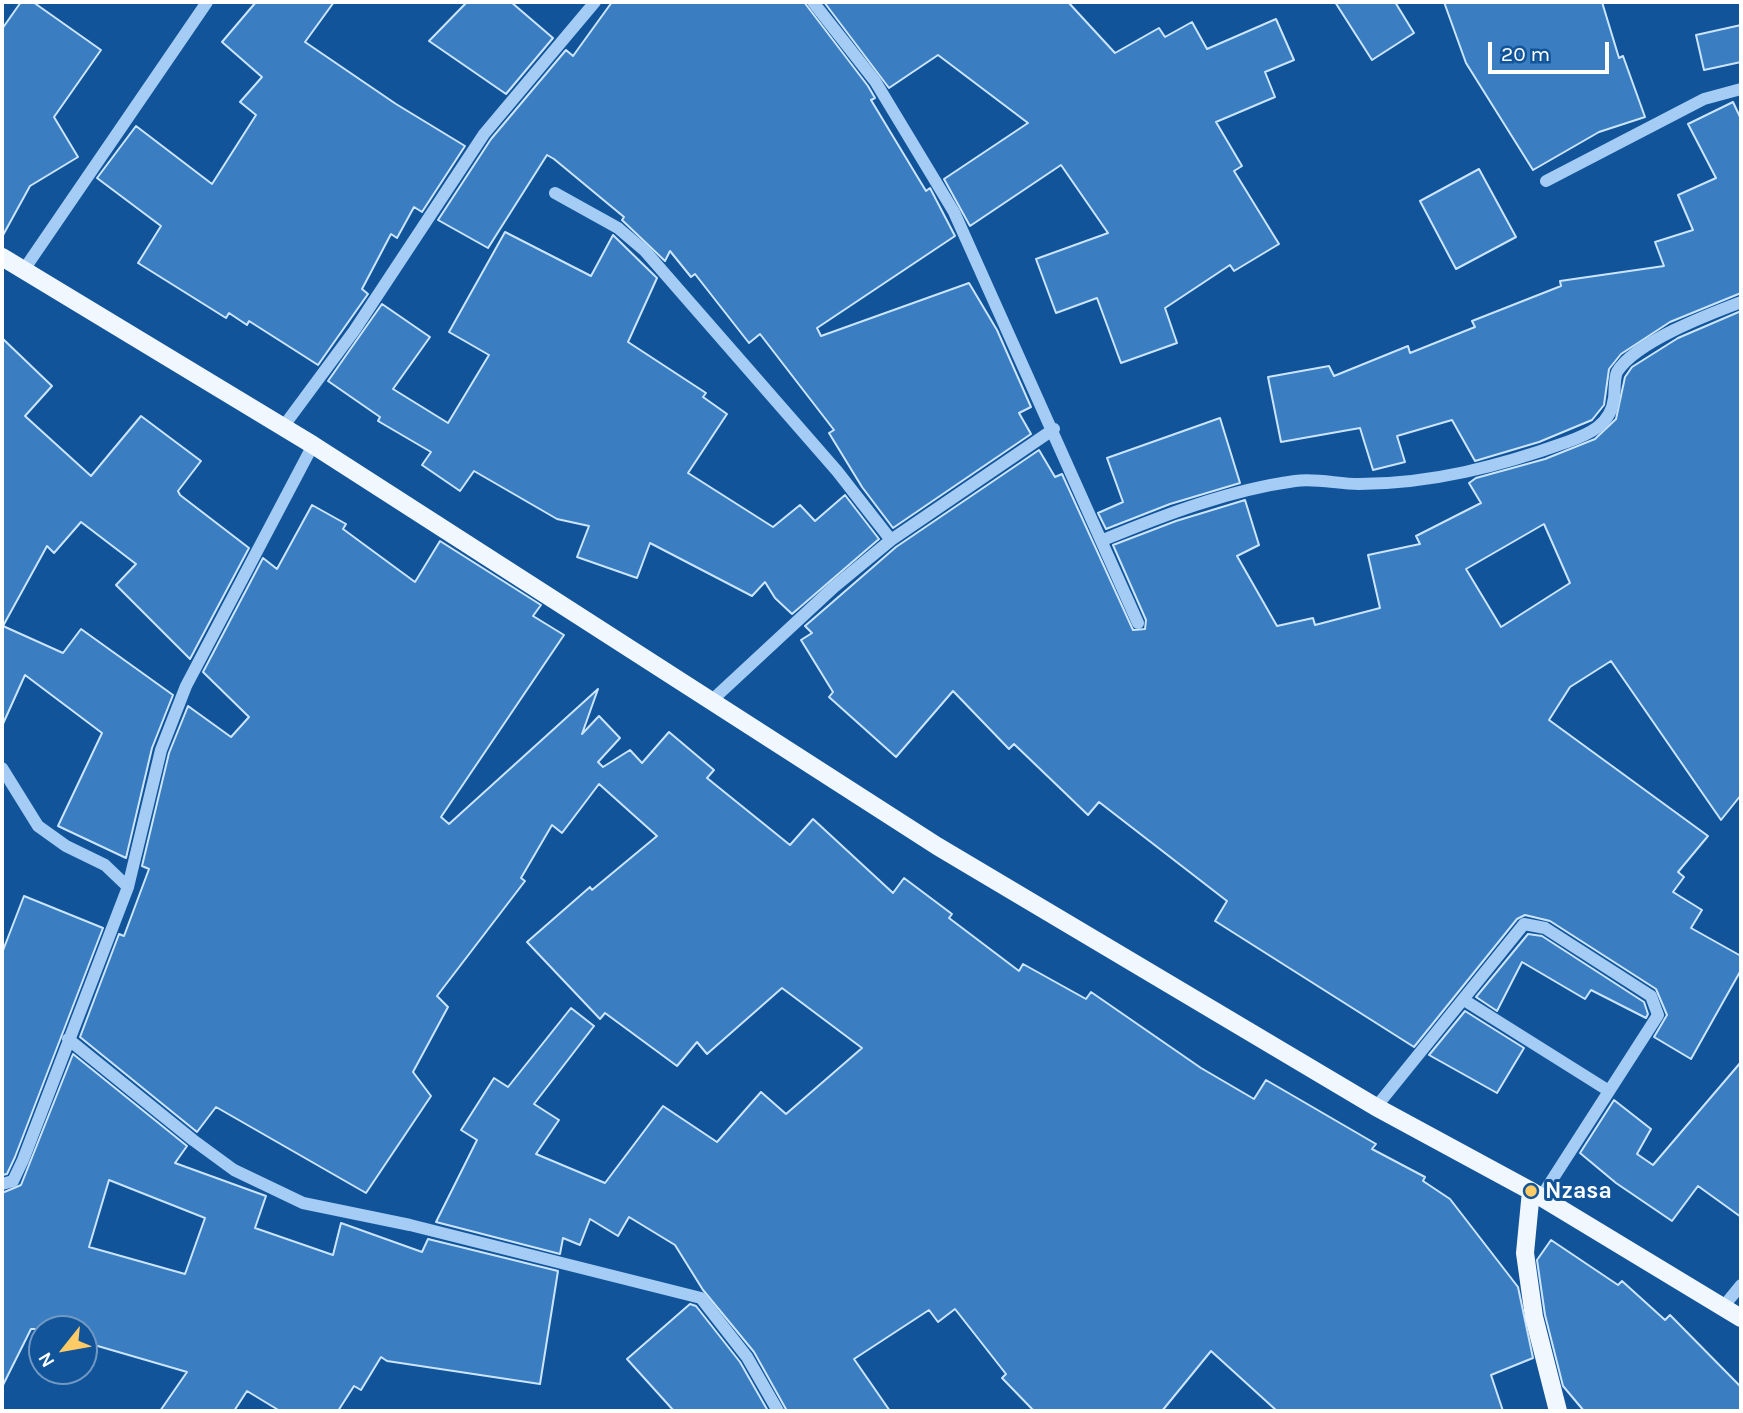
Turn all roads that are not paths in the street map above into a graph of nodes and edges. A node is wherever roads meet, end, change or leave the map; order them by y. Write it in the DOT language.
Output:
graph roads {
  1 [pos="207,2"];
  2 [pos="595,2"];
  3 [pos="813,2"];
  4 [pos="1741,89"];
  5 [pos="1546,181"];
  6 [pos="555,193"];
  7 [pos="2,257"];
  8 [pos="23,271"];
  9 [pos="1741,302"];
  10 [pos="284,427"];
  11 [pos="1054,429"];
  12 [pos="313,445"];
  13 [pos="891,540"];
  14 [pos="1103,540"];
  15 [pos="1138,623"];
  16 [pos="710,702"];
  17 [pos="2,768"];
  18 [pos="128,887"];
  19 [pos="1464,1000"];
  20 [pos="68,1039"];
  21 [pos="1609,1091"];
  22 [pos="1376,1107"];
  23 [pos="2,1184"];
  24 [pos="1536,1194"];
  25 [pos="1741,1285"];
  26 [pos="1723,1307"];
  27 [pos="1741,1318"];
  28 [pos="778,1411"];
  29 [pos="1558,1411"];
  1 -- 8 [label="street"];
  2 -- 10 [label="street"];
  3 -- 11 [label="street"];
  4 -- 5 [label="street"];
  6 -- 13 [label="street"];
  7 -- 8 [label="main road"];
  8 -- 10 [label="main road"];
  9 -- 14 [label="street"];
  10 -- 12 [label="main road"];
  11 -- 13 [label="street"];
  11 -- 14 [label="street"];
  12 -- 16 [label="main road"];
  12 -- 18 [label="street"];
  13 -- 16 [label="street"];
  14 -- 15 [label="street"];
  16 -- 22 [label="main road"];
  17 -- 18 [label="street"];
  18 -- 20 [label="street"];
  19 -- 21 [label="street"];
  19 -- 21 [label="street"];
  19 -- 22 [label="street"];
  20 -- 23 [label="street"];
  20 -- 28 [label="street"];
  21 -- 24 [label="street"];
  22 -- 24 [label="main road"];
  24 -- 26 [label="main road"];
  24 -- 29 [label="main road"];
  25 -- 26 [label="street"];
  26 -- 27 [label="main road"];
}
